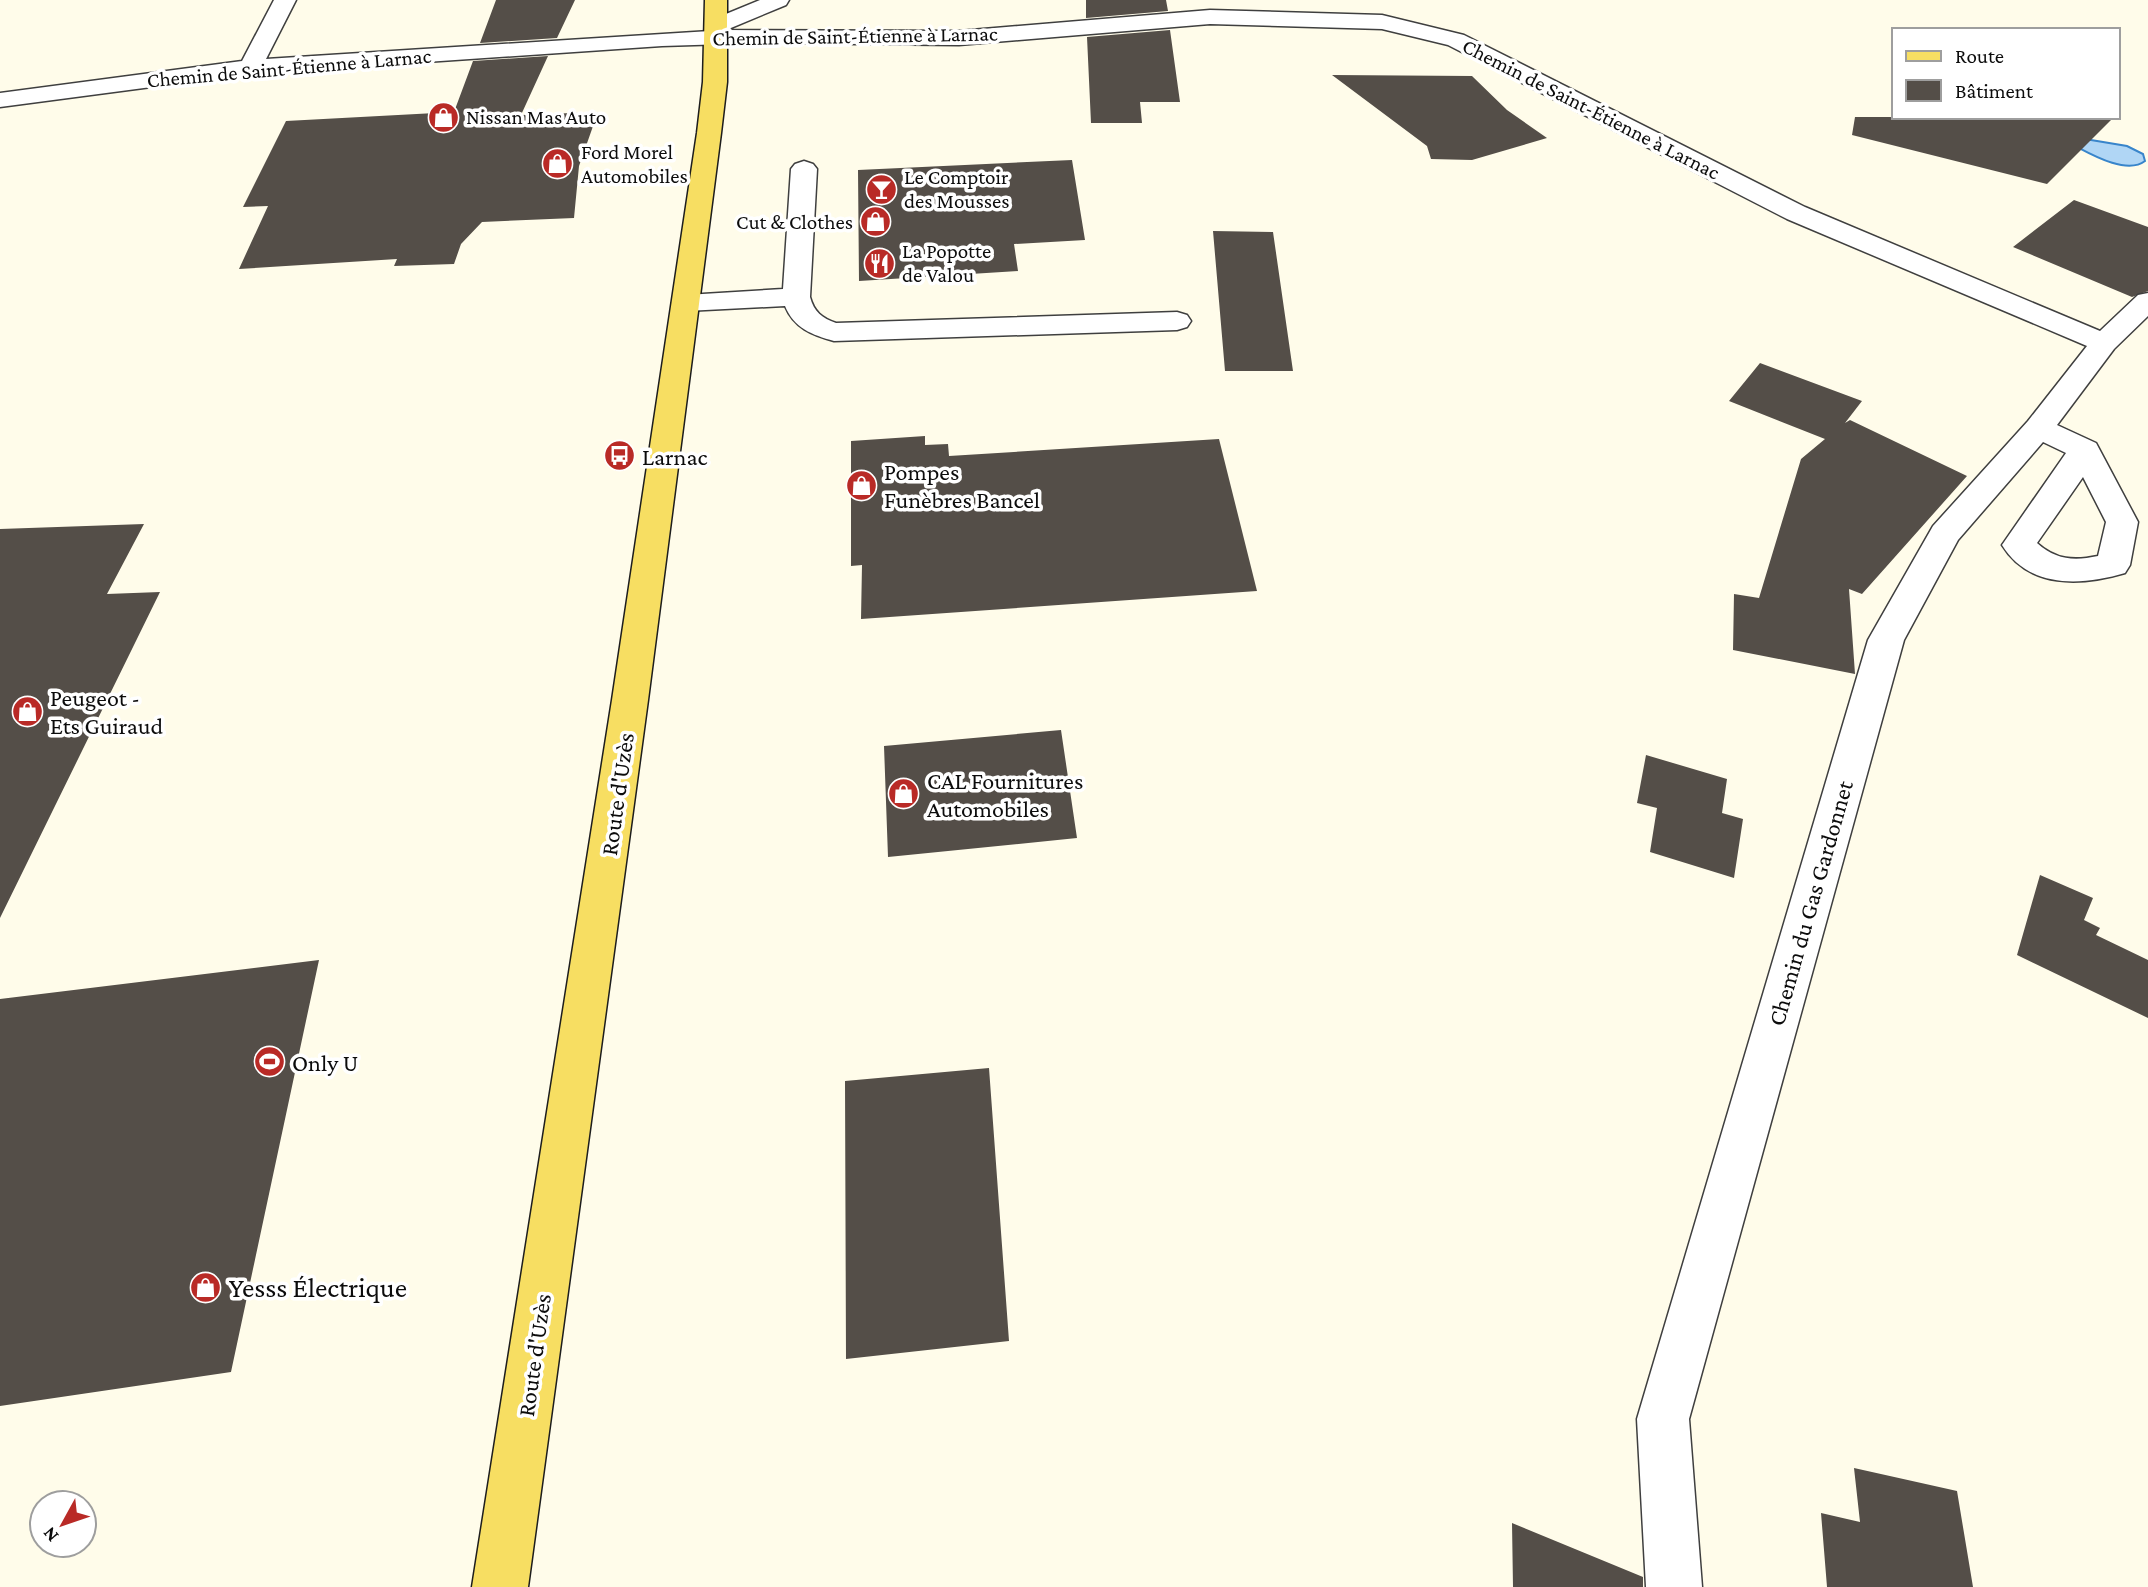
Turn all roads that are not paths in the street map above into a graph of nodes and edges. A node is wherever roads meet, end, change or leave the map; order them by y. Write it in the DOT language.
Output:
graph roads {
  1 [pos="285,0"];
  2 [pos="778,0"];
  3 [pos="717,21"];
  4 [pos="250,67"];
  5 [pos="0,100"];
  6 [pos="804,169"];
  7 [pos="796,297"];
  8 [pos="2148,301"];
  9 [pos="685,303"];
  10 [pos="1177,321"];
  11 [pos="2104,343"];
  12 [pos="2039,428"];
  13 [pos="2085,450"];
  14 [pos="500,1587"];
  15 [pos="1674,1587"];
  1 -- 4 [label="street"];
  2 -- 3 [label="street"];
  3 -- 4 [label="street, Chemin de Saint-Étienne à Larnac"];
  3 -- 9 [label="main road, Route d'Uzès"];
  3 -- 11 [label="street, Chemin de Saint-Étienne à Larnac"];
  4 -- 5 [label="street, Chemin de Saint-Étienne à Larnac"];
  6 -- 7 [label="street"];
  7 -- 9 [label="street"];
  7 -- 10 [label="street"];
  8 -- 11 [label="street, Chemin du Gas Gardonnet"];
  9 -- 14 [label="main road, Route d'Uzès"];
  11 -- 12 [label="street, Chemin du Gas Gardonnet"];
  12 -- 13 [label="street"];
  12 -- 15 [label="street, Chemin du Gas Gardonnet"];
}
